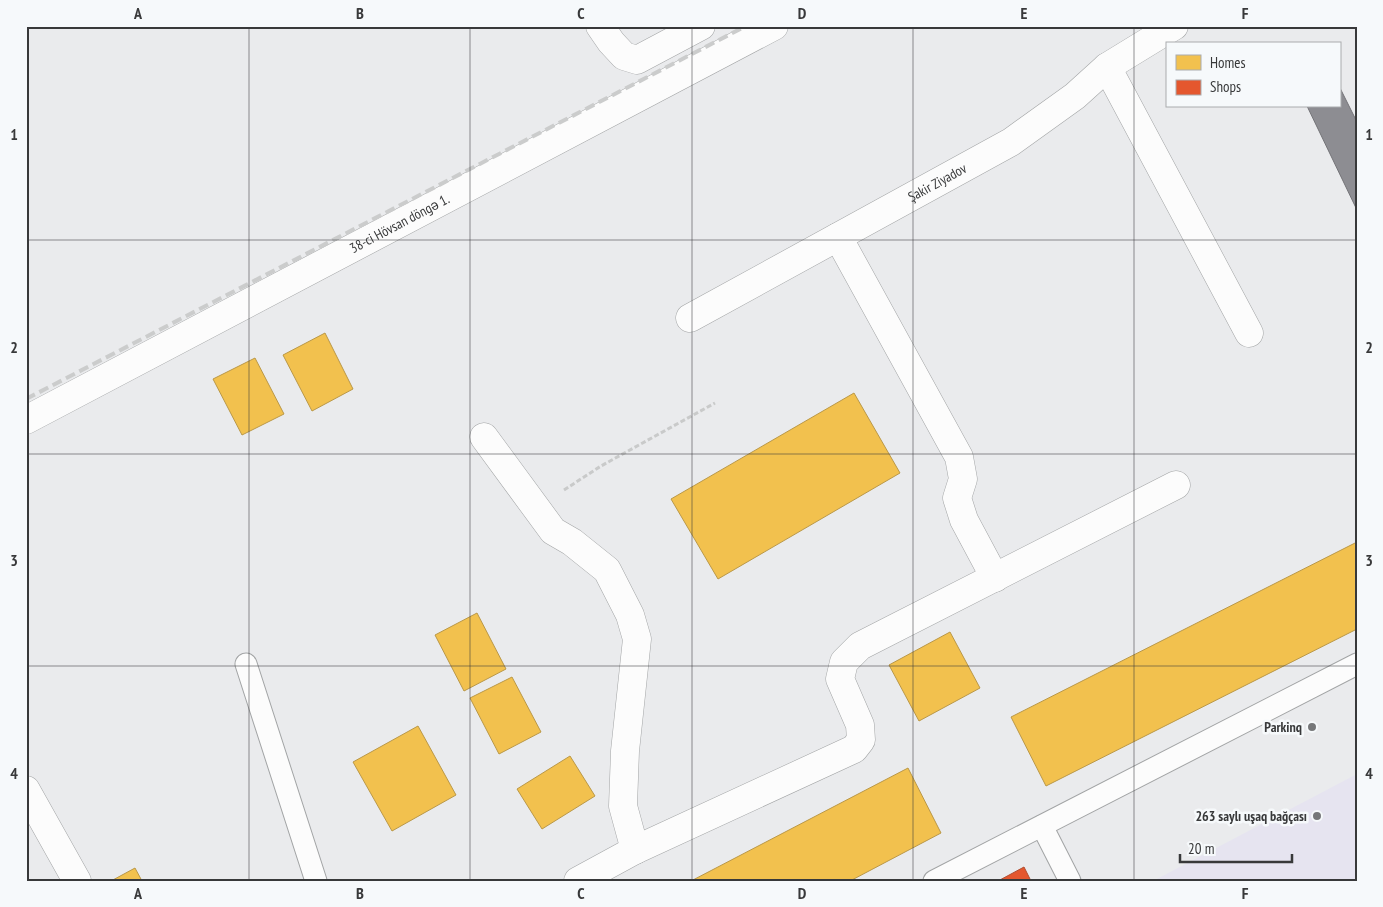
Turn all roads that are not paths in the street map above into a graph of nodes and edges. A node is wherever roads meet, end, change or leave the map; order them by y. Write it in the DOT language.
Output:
graph roads {
  1 [pos="600,26"];
  2 [pos="701,26"];
  3 [pos="774,26"];
  4 [pos="1174,26"];
  5 [pos="1108,67"];
  6 [pos="838,238"];
  7 [pos="690,318"];
  8 [pos="1249,333"];
  9 [pos="26,420"];
  10 [pos="484,437"];
  11 [pos="1176,485"];
  12 [pos="995,578"];
  13 [pos="246,664"];
  14 [pos="1357,664"];
  15 [pos="26,790"];
  16 [pos="1042,826"];
  17 [pos="635,850"];
  18 [pos="76,881"];
  19 [pos="316,881"];
  20 [pos="578,881"];
  21 [pos="934,881"];
  22 [pos="1070,881"];
  1 -- 2 [label="street"];
  3 -- 9 [label="street, 38-ci Hövsan döngə 1."];
  4 -- 5 [label="street, Şakir Ziyadov"];
  5 -- 6 [label="street, Şakir Ziyadov"];
  5 -- 8 [label="street"];
  6 -- 7 [label="street, Şakir Ziyadov"];
  6 -- 12 [label="street"];
  10 -- 17 [label="street"];
  11 -- 12 [label="street"];
  12 -- 17 [label="street"];
  13 -- 19 [label="lane"];
  14 -- 16 [label="lane"];
  15 -- 18 [label="street"];
  16 -- 21 [label="lane"];
  16 -- 22 [label="lane"];
  17 -- 20 [label="street"];
}
